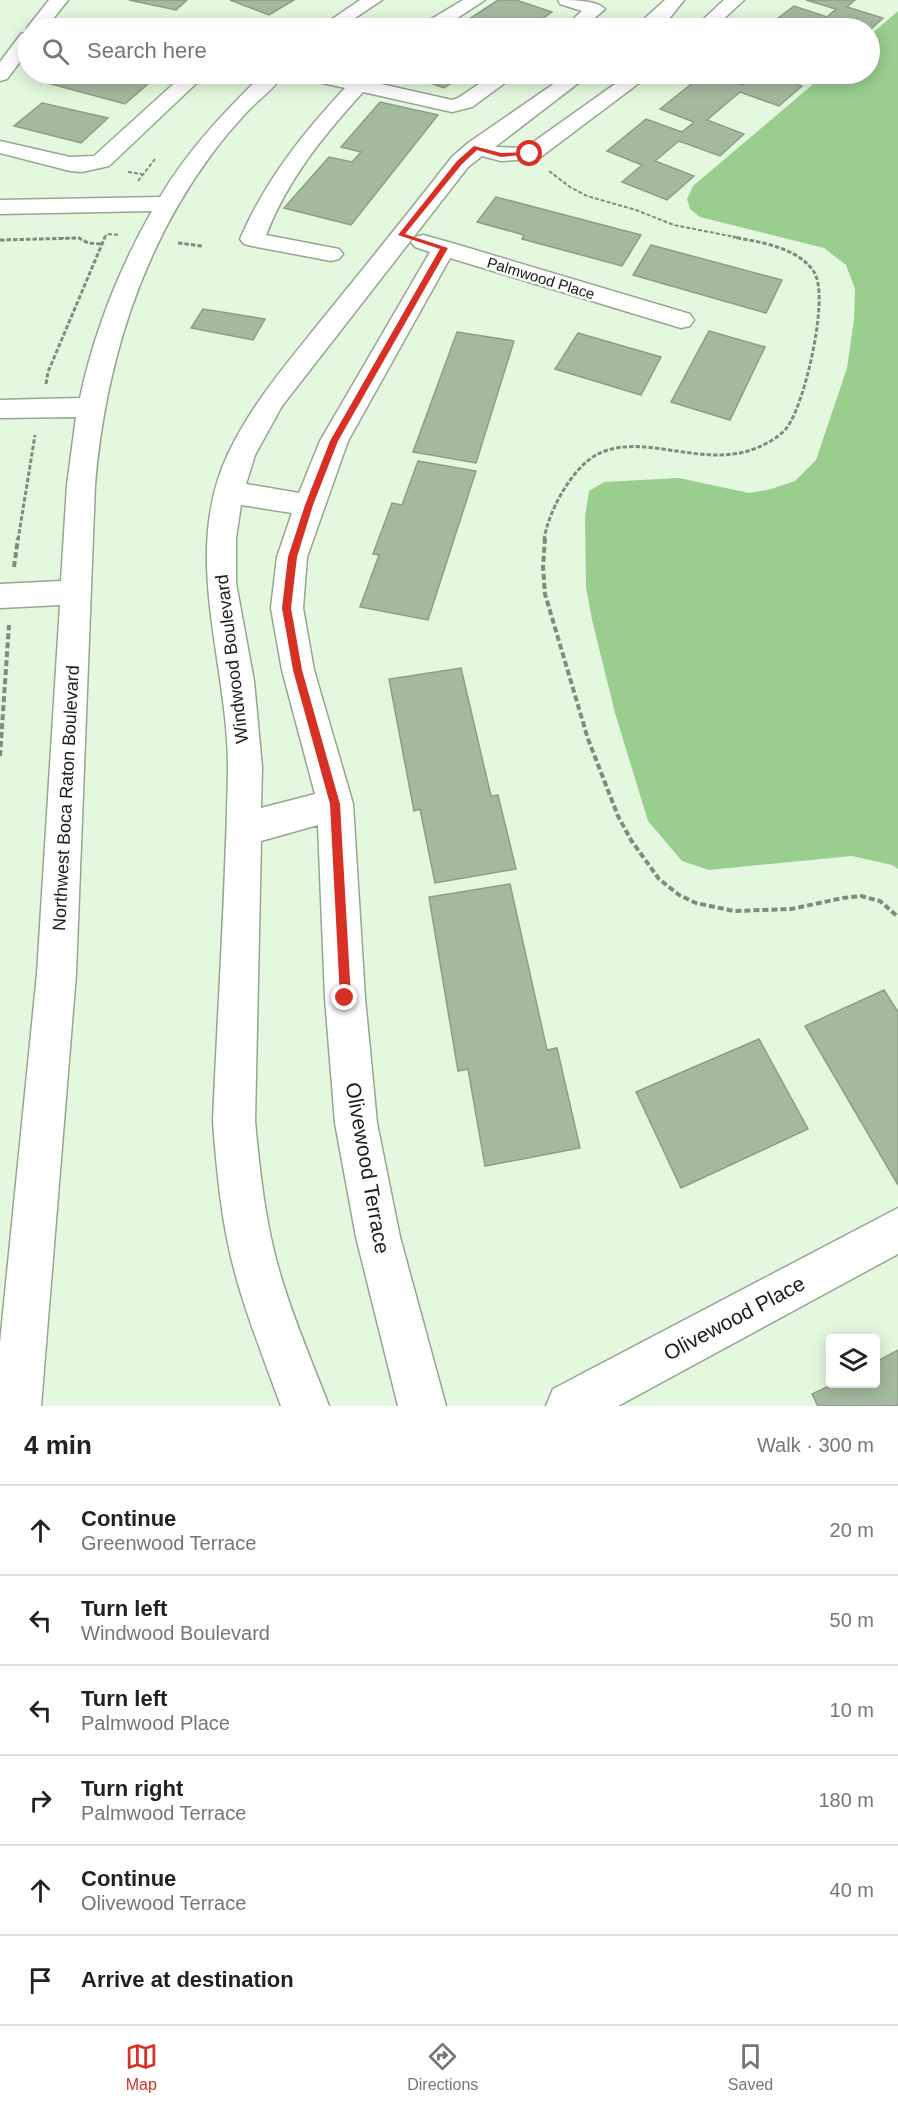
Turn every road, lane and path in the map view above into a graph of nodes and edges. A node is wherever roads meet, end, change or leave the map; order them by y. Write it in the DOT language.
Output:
graph roads {
  1 [pos="59,0"];
  2 [pos="373,0"];
  3 [pos="476,0"];
  4 [pos="567,0"];
  5 [pos="675,0"];
  6 [pos="735,0"];
  7 [pos="44,18"];
  8 [pos="344,18"];
  9 [pos="446,18"];
  10 [pos="585,18"];
  11 [pos="658,18"];
  12 [pos="714,18"];
  13 [pos="18,47"];
  14 [pos="0,75"];
  15 [pos="185,84"];
  16 [pos="264,84"];
  17 [pos="361,84"];
  18 [pos="377,84"];
  19 [pos="492,84"];
  20 [pos="566,84"];
  21 [pos="627,84"];
  22 [pos="0,147"];
  23 [pos="476,148"];
  24 [pos="530,154"];
  25 [pos="166,204"];
  26 [pos="0,207"];
  27 [pos="401,235"];
  28 [pos="0,240"];
  29 [pos="101,244"];
  30 [pos="444,248"];
  31 [pos="331,254"];
  32 [pos="681,320"];
  33 [pos="92,407"];
  34 [pos="0,409"];
  35 [pos="229,492"];
  36 [pos="309,505"];
  37 [pos="76,592"];
  38 [pos="0,596"];
  39 [pos="335,804"];
  40 [pos="244,829"];
  41 [pos="898,917"];
  42 [pos="898,1230"];
  43 [pos="17,1406"];
  44 [pos="305,1406"];
  45 [pos="422,1406"];
  46 [pos="570,1406"];
  1 -- 7 [label="street"];
  2 -- 8 [label="street"];
  3 -- 9 [label="street"];
  4 -- 10 [label="street"];
  5 -- 11 [label="street"];
  6 -- 12 [label="street"];
  13 -- 14 [label="street"];
  15 -- 22 [label="street"];
  16 -- 25 [label="street, Northwest Boca Raton Boulevard"];
  17 -- 31 [label="street"];
  18 -- 19 [label="street"];
  20 -- 23 [label="street, Windwood Boulevard"];
  21 -- 24 [label="street"];
  23 -- 24 [label="street"];
  23 -- 27 [label="street, Windwood Boulevard"];
  24 -- 41 [label="path"];
  25 -- 26 [label="street"];
  25 -- 33 [label="street, Northwest Boca Raton Boulevard"];
  27 -- 30 [label="street, Palmwood Place"];
  27 -- 35 [label="street, Windwood Boulevard"];
  28 -- 29 [label="path"];
  30 -- 32 [label="street, Palmwood Place"];
  30 -- 36 [label="street, Olivewood Terrace"];
  33 -- 34 [label="street"];
  33 -- 37 [label="street, Northwest Boca Raton Boulevard"];
  35 -- 36 [label="street"];
  35 -- 40 [label="street, Windwood Boulevard"];
  36 -- 39 [label="street, Olivewood Terrace"];
  37 -- 38 [label="street"];
  37 -- 43 [label="street, Northwest Boca Raton Boulevard"];
  39 -- 40 [label="street"];
  39 -- 45 [label="street, Olivewood Terrace"];
  40 -- 44 [label="street, Windwood Boulevard"];
  42 -- 46 [label="street, Olivewood Place"];
}
